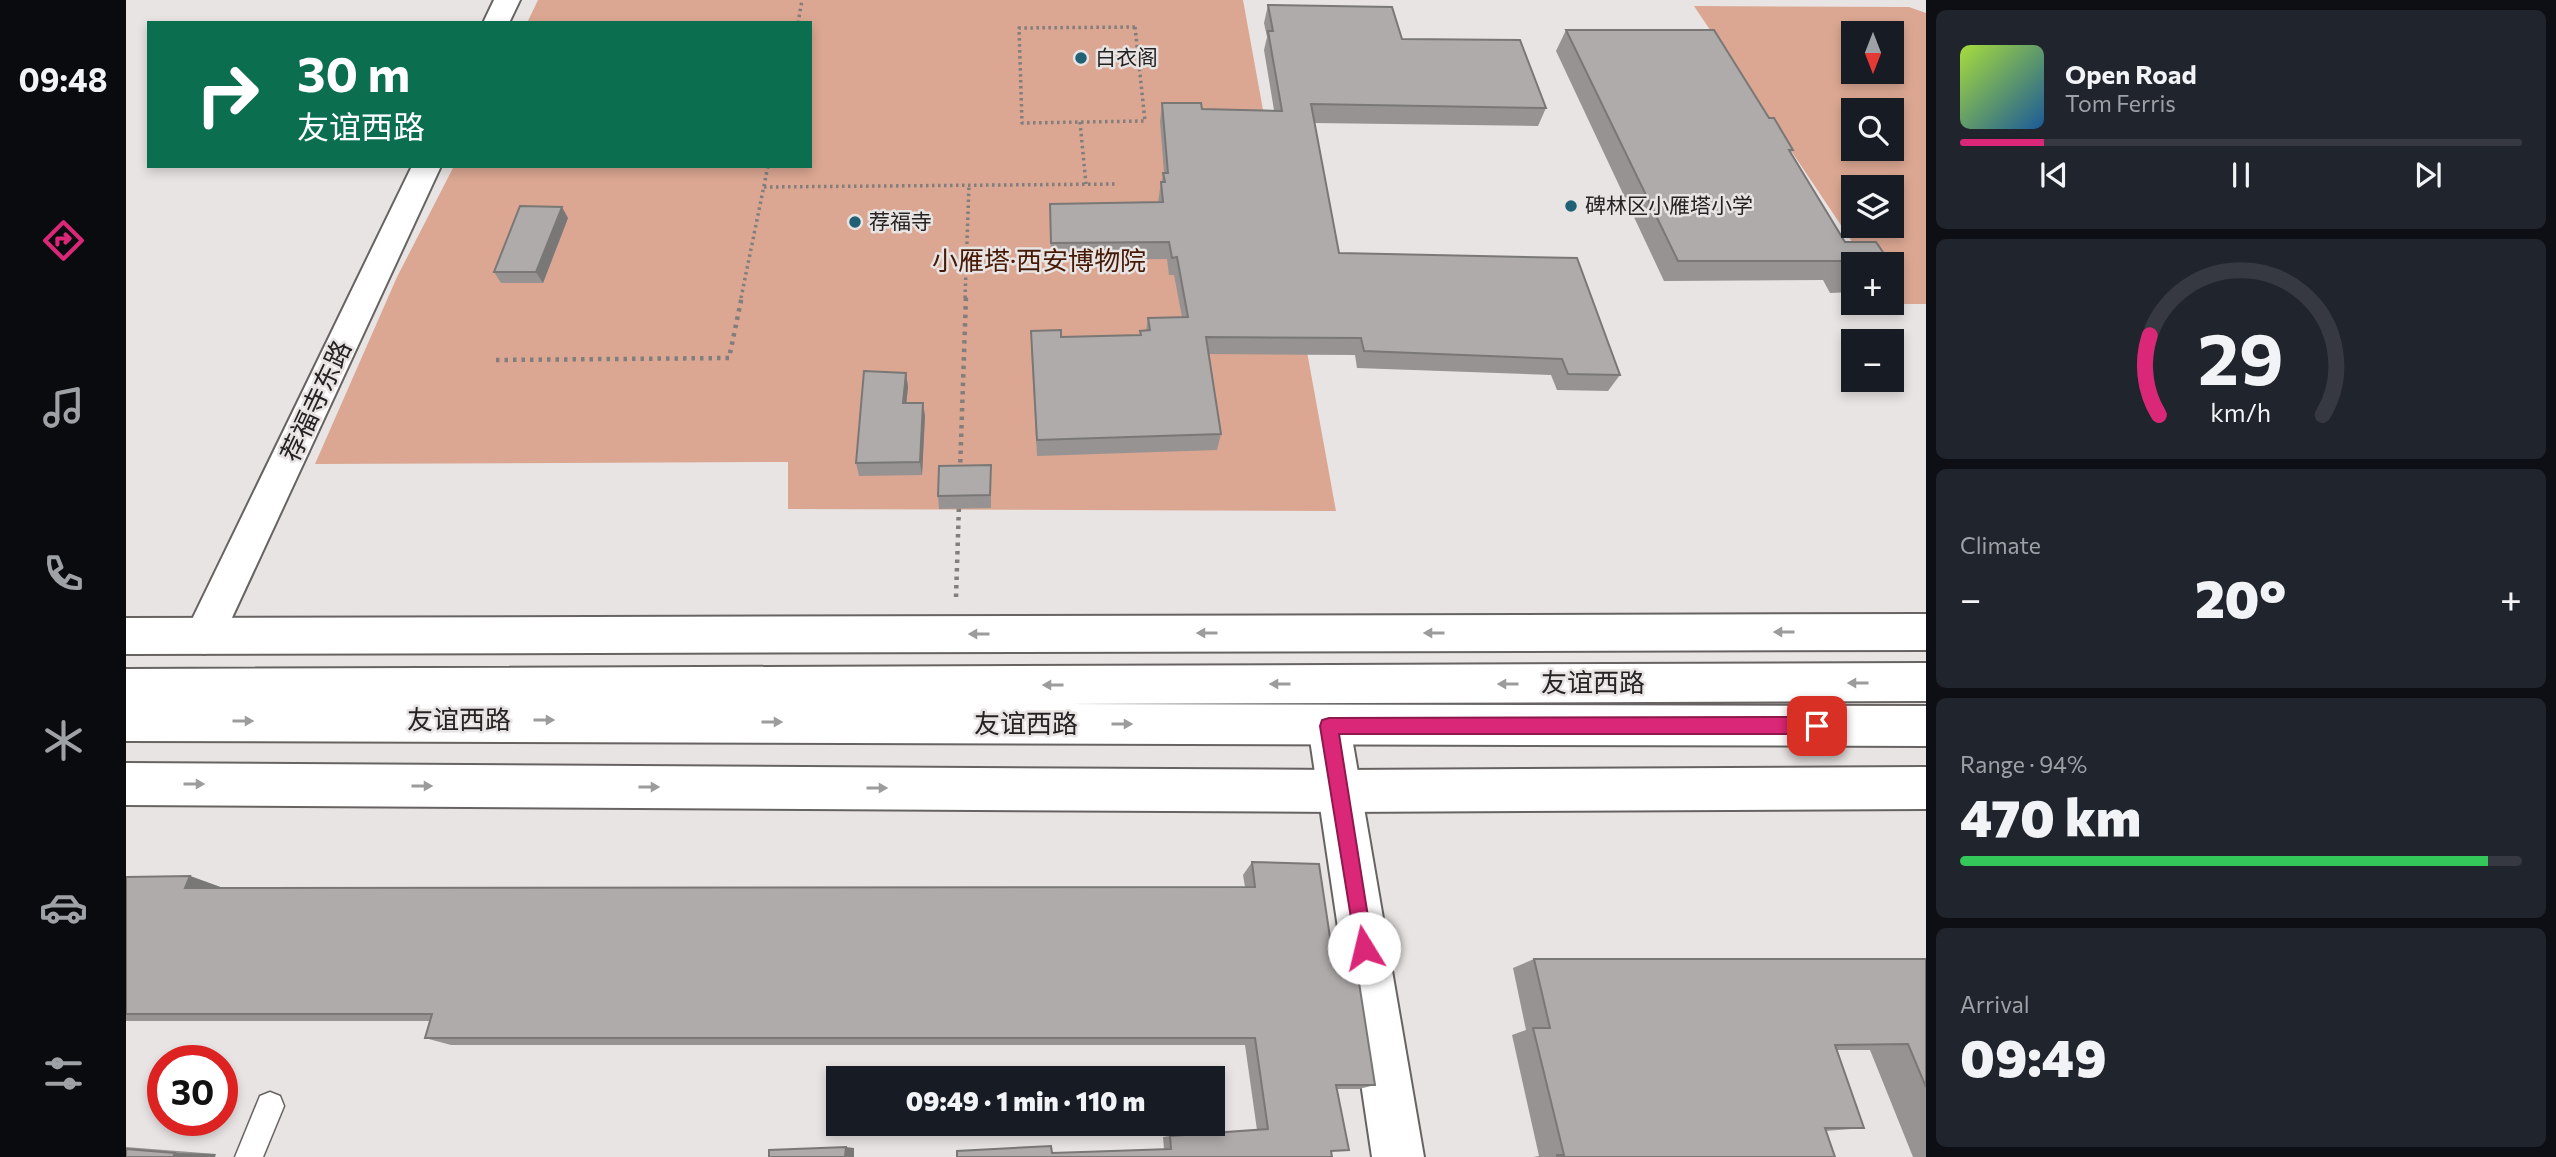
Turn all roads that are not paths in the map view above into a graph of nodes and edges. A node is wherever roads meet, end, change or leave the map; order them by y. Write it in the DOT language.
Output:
graph roads {
  1 [pos="507,0"];
  2 [pos="497,21"];
  3 [pos="426,168"];
  4 [pos="1926,632"];
  5 [pos="126,636"];
  6 [pos="204,636"];
  7 [pos="1926,682"];
  8 [pos="126,688"];
  9 [pos="126,722"];
  10 [pos="1329,726"];
  11 [pos="1926,726"];
  12 [pos="126,784"];
  13 [pos="1926,788"];
  14 [pos="1338,791"];
  15 [pos="270,1106"];
  16 [pos="249,1157"];
  17 [pos="1398,1157"];
  1 -- 2 [label="street"];
  3 -- 6 [label="street, 荐福寺东路"];
  4 -- 6 [label="street, one-way"];
  5 -- 6 [label="street"];
  7 -- 8 [label="street, 友谊西路, one-way"];
  9 -- 10 [label="street, 友谊西路, one-way"];
  10 -- 11 [label="street, 友谊西路"];
  10 -- 14 [label="street"];
  12 -- 14 [label="street, one-way"];
  13 -- 14 [label="street"];
  14 -- 17 [label="street"];
  15 -- 16 [label="lane"];
}
